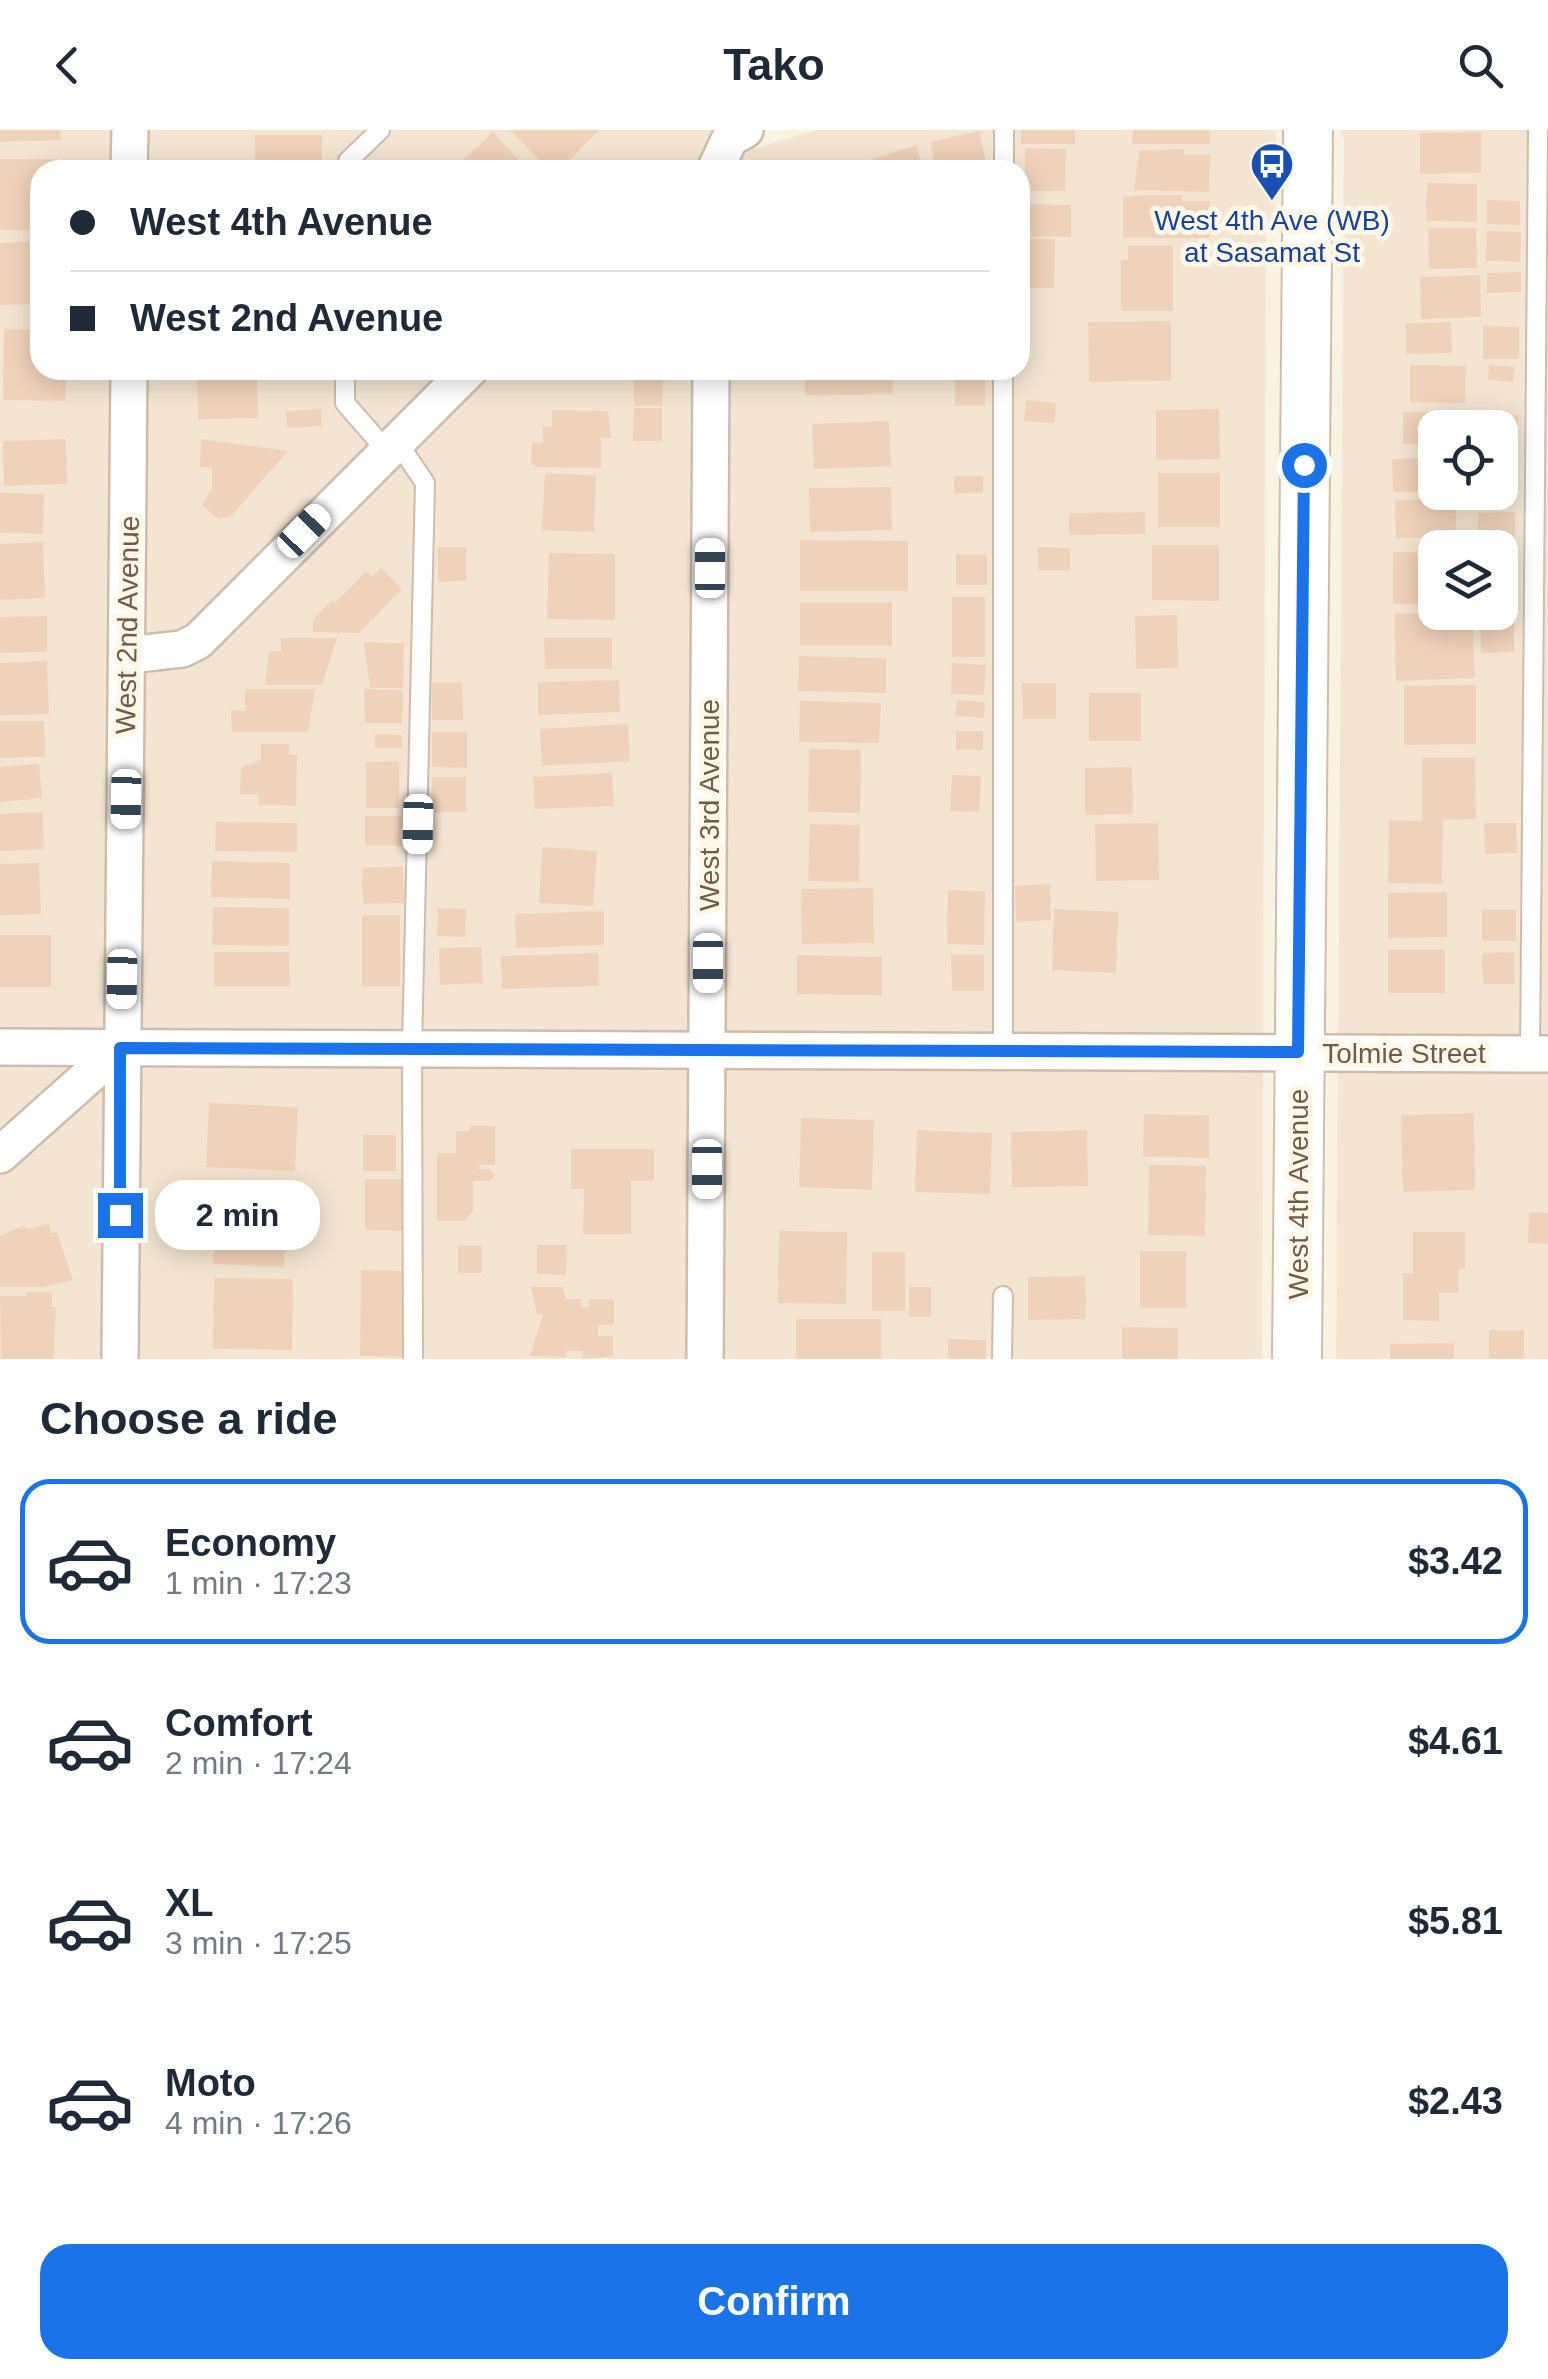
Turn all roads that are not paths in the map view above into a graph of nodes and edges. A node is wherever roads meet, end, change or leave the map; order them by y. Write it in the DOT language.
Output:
graph roads {
  1 [pos="130,130"];
  2 [pos="380,130"];
  3 [pos="745,130"];
  4 [pos="1004,130"];
  5 [pos="1308,130"];
  6 [pos="1538,130"];
  7 [pos="130,160"];
  8 [pos="349,160"];
  9 [pos="720,160"];
  10 [pos="1004,160"];
  11 [pos="129,380"];
  12 [pos="345,380"];
  13 [pos="458,380"];
  14 [pos="710,380"];
  15 [pos="1004,380"];
  16 [pos="390,444"];
  17 [pos="128,655"];
  18 [pos="0,1047"];
  19 [pos="120,1048"];
  20 [pos="412,1048"];
  21 [pos="708,1049"];
  22 [pos="1002,1051"];
  23 [pos="1298,1052"];
  24 [pos="1539,1054"];
  25 [pos="0,1155"];
  26 [pos="1003,1296"];
  27 [pos="120,1359"];
  28 [pos="413,1359"];
  29 [pos="706,1359"];
  30 [pos="1002,1359"];
  31 [pos="1297,1359"];
  1 -- 7 [label="street"];
  2 -- 8 [label="lane"];
  3 -- 9 [label="street"];
  4 -- 10 [label="lane"];
  5 -- 23 [label="main road, West 4th Avenue"];
  6 -- 24 [label="lane"];
  11 -- 17 [label="street, West 2nd Avenue"];
  12 -- 16 [label="lane"];
  13 -- 16 [label="street"];
  14 -- 21 [label="street, West 3rd Avenue"];
  15 -- 22 [label="lane"];
  16 -- 17 [label="street"];
  16 -- 20 [label="lane"];
  17 -- 19 [label="street, West 2nd Avenue"];
  18 -- 19 [label="street, Tolmie Street"];
  19 -- 20 [label="street, Tolmie Street"];
  19 -- 25 [label="street"];
  19 -- 27 [label="street, West 2nd Avenue"];
  20 -- 21 [label="street, Tolmie Street"];
  20 -- 28 [label="lane"];
  21 -- 22 [label="street, Tolmie Street"];
  21 -- 29 [label="street, West 3rd Avenue"];
  22 -- 23 [label="street, Tolmie Street"];
  23 -- 24 [label="street, Tolmie Street"];
  23 -- 31 [label="main road, West 4th Avenue"];
  26 -- 30 [label="lane"];
}
